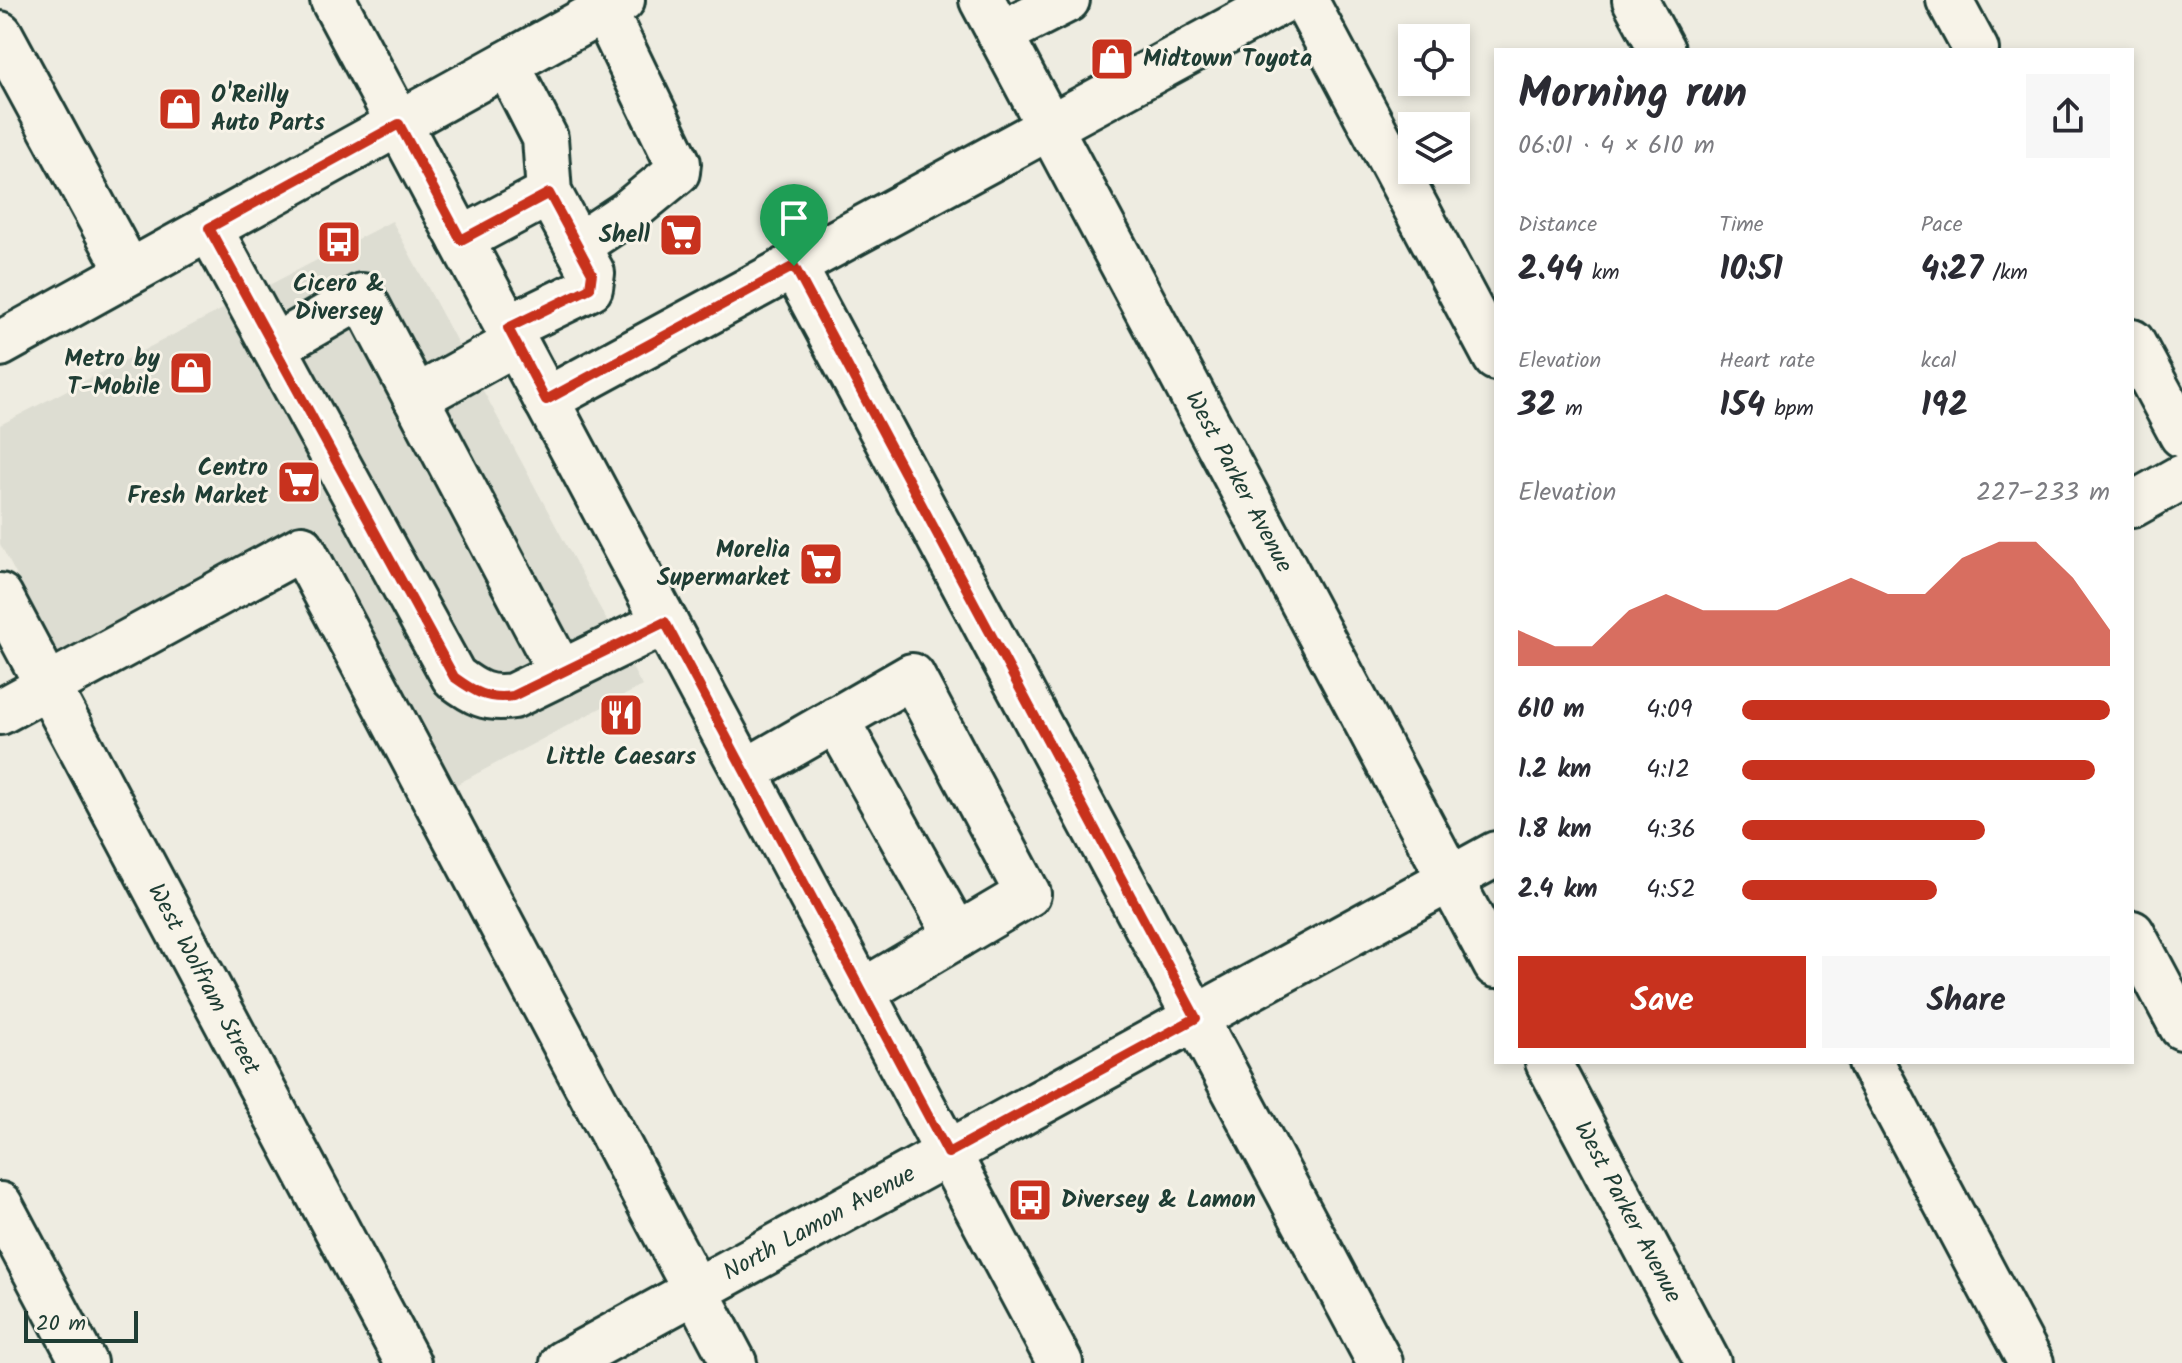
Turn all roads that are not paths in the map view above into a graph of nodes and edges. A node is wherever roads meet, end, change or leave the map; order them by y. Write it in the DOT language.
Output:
graph roads {
  1 [pos="333,0"];
  2 [pos="1067,0"];
  3 [pos="1284,0"];
  4 [pos="1305,0"];
  5 [pos="1635,0"];
  6 [pos="1949,0"];
  7 [pos="613,5"];
  8 [pos="991,17"];
  9 [pos="0,34"];
  10 [pos="1661,48"];
  11 [pos="1975,48"];
  12 [pos="507,64"];
  13 [pos="399,124"];
  14 [pos="1050,128"];
  15 [pos="549,193"];
  16 [pos="209,228"];
  17 [pos="461,240"];
  18 [pos="577,246"];
  19 [pos="794,266"];
  20 [pos="129,272"];
  21 [pos="512,336"];
  22 [pos="0,344"];
  23 [pos="2134,346"];
  24 [pos="274,347"];
  25 [pos="1494,354"];
  26 [pos="416,398"];
  27 [pos="546,400"];
  28 [pos="2182,435"];
  29 [pos="2182,477"];
  30 [pos="2134,504"];
  31 [pos="0,596"];
  32 [pos="665,622"];
  33 [pos="561,673"];
  34 [pos="48,686"];
  35 [pos="0,712"];
  36 [pos="836,719"];
  37 [pos="745,772"];
  38 [pos="1494,855"];
  39 [pos="1450,879"];
  40 [pos="957,936"];
  41 [pos="2134,937"];
  42 [pos="1494,961"];
  43 [pos="862,992"];
  44 [pos="1196,1018"];
  45 [pos="2182,1027"];
  46 [pos="1549,1064"];
  47 [pos="1872,1064"];
  48 [pos="948,1153"];
  49 [pos="0,1205"];
  50 [pos="696,1291"];
  51 [pos="84,1363"];
  52 [pos="408,1363"];
  53 [pos="563,1363"];
  54 [pos="734,1363"];
  55 [pos="1060,1363"];
  56 [pos="1380,1363"];
  57 [pos="1708,1363"];
  58 [pos="2031,1363"];
  1 -- 13 [label="street"];
  2 -- 8 [label="street"];
  3 -- 14 [label="street"];
  4 -- 25 [label="street"];
  5 -- 10 [label="street"];
  6 -- 11 [label="street"];
  7 -- 12 [label="street"];
  7 -- 18 [label="street"];
  8 -- 14 [label="street, West Parker Avenue"];
  9 -- 20 [label="street"];
  12 -- 13 [label="street"];
  12 -- 15 [label="street"];
  13 -- 16 [label="street"];
  13 -- 17 [label="street"];
  14 -- 19 [label="street"];
  14 -- 39 [label="street, West Parker Avenue"];
  15 -- 17 [label="street"];
  15 -- 18 [label="street"];
  16 -- 20 [label="street"];
  16 -- 24 [label="street"];
  17 -- 21 [label="street"];
  18 -- 21 [label="street"];
  19 -- 27 [label="street"];
  19 -- 44 [label="street"];
  20 -- 22 [label="street"];
  21 -- 26 [label="street"];
  21 -- 27 [label="street"];
  23 -- 28 [label="street"];
  24 -- 26 [label="street"];
  24 -- 33 [label="street"];
  26 -- 33 [label="street"];
  27 -- 32 [label="street"];
  29 -- 30 [label="street"];
  31 -- 34 [label="street, West Wolfram Street"];
  32 -- 33 [label="street"];
  32 -- 37 [label="street"];
  34 -- 35 [label="street"];
  34 -- 50 [label="street"];
  34 -- 52 [label="street, West Wolfram Street"];
  36 -- 37 [label="street"];
  36 -- 40 [label="street"];
  36 -- 40 [label="street"];
  37 -- 43 [label="street"];
  38 -- 39 [label="street, North Lamon Avenue"];
  39 -- 42 [label="street, West Parker Avenue"];
  39 -- 44 [label="street, North Lamon Avenue"];
  40 -- 43 [label="street"];
  41 -- 45 [label="street"];
  43 -- 48 [label="street"];
  44 -- 48 [label="street, North Lamon Avenue"];
  44 -- 56 [label="street"];
  46 -- 57 [label="street, West Parker Avenue"];
  47 -- 58 [label="street"];
  48 -- 50 [label="street, North Lamon Avenue"];
  48 -- 55 [label="street"];
  49 -- 51 [label="street"];
  50 -- 53 [label="street, North Lamon Avenue"];
  50 -- 54 [label="street"];
}
